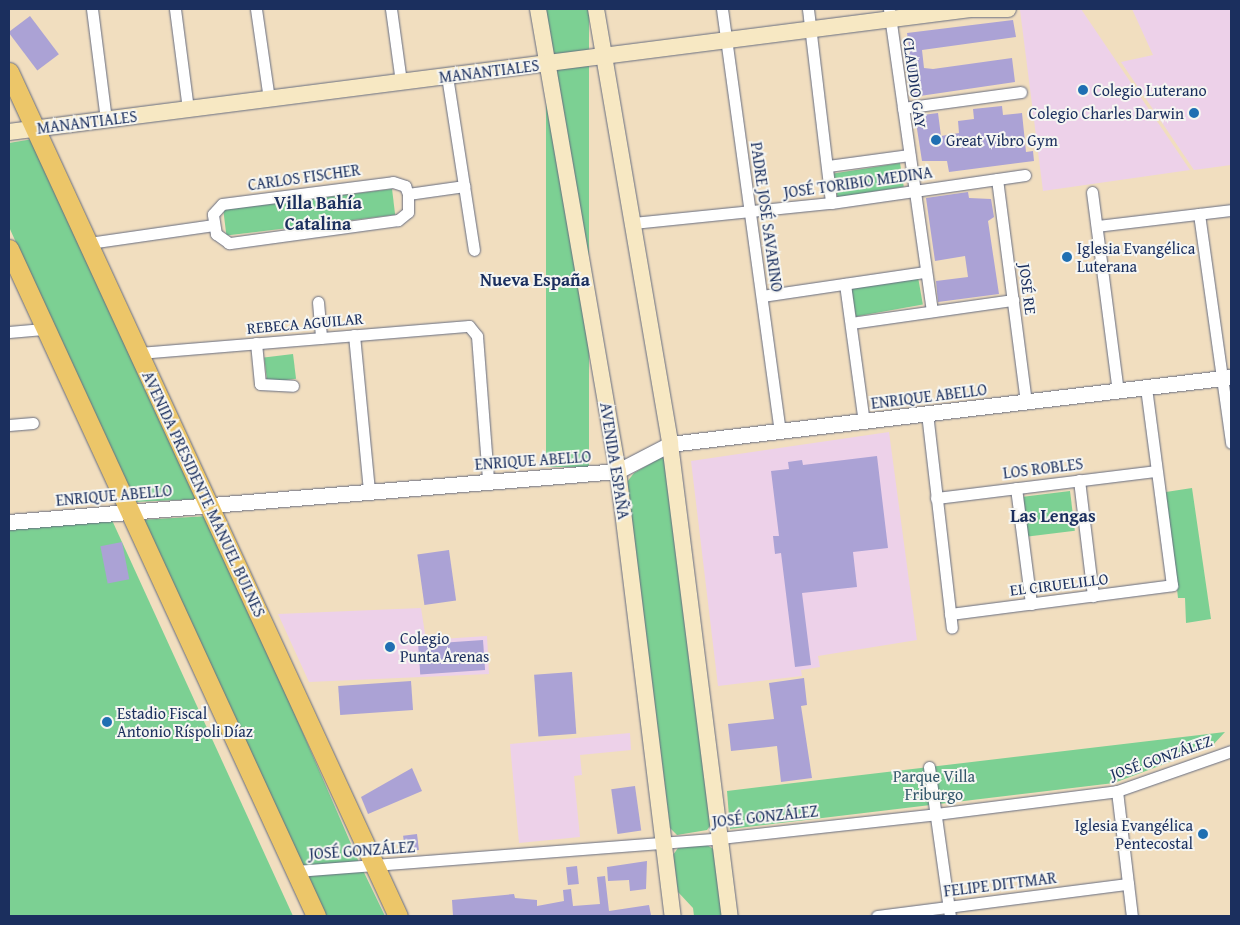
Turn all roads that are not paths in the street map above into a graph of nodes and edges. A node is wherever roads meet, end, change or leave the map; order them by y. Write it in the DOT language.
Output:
graph roads {
  1 [pos="92,9"];
  2 [pos="176,9"];
  3 [pos="256,9"];
  4 [pos="391,9"];
  5 [pos="538,9"];
  6 [pos="596,9"];
  7 [pos="722,9"];
  8 [pos="808,9"];
  9 [pos="969,9"];
  10 [pos="1008,9"];
  11 [pos="889,14"];
  12 [pos="810,29"];
  13 [pos="727,40"];
  14 [pos="604,56"];
  15 [pos="548,63"];
  16 [pos="9,72"];
  17 [pos="447,76"];
  18 [pos="401,82"];
  19 [pos="1021,92"];
  20 [pos="269,99"];
  21 [pos="903,108"];
  22 [pos="188,109"];
  23 [pos="106,120"];
  24 [pos="35,129"];
  25 [pos="9,132"];
  26 [pos="909,155"];
  27 [pos="828,166"];
  28 [pos="1025,175"];
  29 [pos="997,179"];
  30 [pos="464,186"];
  31 [pos="913,191"];
  32 [pos="1092,192"];
  33 [pos="408,194"];
  34 [pos="831,203"];
  35 [pos="1231,210"];
  36 [pos="750,212"];
  37 [pos="1199,214"];
  38 [pos="634,224"];
  39 [pos="214,225"];
  40 [pos="1097,226"];
  41 [pos="89,243"];
  42 [pos="9,249"];
  43 [pos="474,250"];
  44 [pos="925,272"];
  45 [pos="845,284"];
  46 [pos="762,296"];
  47 [pos="1013,300"];
  48 [pos="318,302"];
  49 [pos="932,311"];
  50 [pos="851,322"];
  51 [pos="46,328"];
  52 [pos="9,332"];
  53 [pos="354,335"];
  54 [pos="321,338"];
  55 [pos="256,343"];
  56 [pos="139,353"];
  57 [pos="1227,377"];
  58 [pos="293,386"];
  59 [pos="1146,388"];
  60 [pos="1118,391"];
  61 [pos="1026,402"];
  62 [pos="927,413"];
  63 [pos="864,422"];
  64 [pos="33,423"];
  65 [pos="9,425"];
  66 [pos="780,430"];
  67 [pos="1231,443"];
  68 [pos="670,444"];
  69 [pos="618,471"];
  70 [pos="1154,471"];
  71 [pos="488,480"];
  72 [pos="1079,480"];
  73 [pos="1016,488"];
  74 [pos="369,490"];
  75 [pos="936,498"];
  76 [pos="211,504"];
  77 [pos="130,512"];
  78 [pos="9,522"];
  79 [pos="1093,596"];
  80 [pos="1030,604"];
  81 [pos="950,614"];
  82 [pos="952,628"];
  83 [pos="1231,751"];
  84 [pos="929,767"];
  85 [pos="1117,791"];
  86 [pos="936,814"];
  87 [pos="720,838"];
  88 [pos="665,843"];
  89 [pos="374,867"];
  90 [pos="295,871"];
  91 [pos="1128,884"];
  92 [pos="949,912"];
  93 [pos="316,916"];
  94 [pos="398,916"];
  95 [pos="673,916"];
  96 [pos="730,916"];
  97 [pos="877,916"];
  98 [pos="1132,916"];
  1 -- 23 [label="street"];
  2 -- 22 [label="street"];
  3 -- 20 [label="street"];
  4 -- 18 [label="street"];
  5 -- 15 [label="main road, AVENIDA ESPAÑA"];
  6 -- 14 [label="main road"];
  7 -- 13 [label="street, PADRE JOSÉ SAVARINO"];
  8 -- 12 [label="street"];
  9 -- 10 [label="main road, MANANTIALES"];
  9 -- 11 [label="main road, MANANTIALES"];
  11 -- 12 [label="main road, MANANTIALES"];
  11 -- 21 [label="street, CLAUDIO GAY"];
  12 -- 13 [label="main road, MANANTIALES"];
  12 -- 27 [label="street"];
  13 -- 14 [label="main road, MANANTIALES"];
  13 -- 36 [label="street, PADRE JOSÉ SAVARINO"];
  14 -- 15 [label="main road, MANANTIALES"];
  14 -- 38 [label="main road"];
  15 -- 17 [label="main road, MANANTIALES"];
  15 -- 69 [label="main road, AVENIDA ESPAÑA"];
  16 -- 24 [label="main road, AVENIDA PRESIDENTE MANUEL BULNES"];
  17 -- 18 [label="main road, MANANTIALES"];
  17 -- 30 [label="street"];
  18 -- 20 [label="main road, MANANTIALES"];
  19 -- 21 [label="street"];
  20 -- 22 [label="main road, MANANTIALES"];
  21 -- 26 [label="street, CLAUDIO GAY"];
  22 -- 23 [label="main road, MANANTIALES"];
  23 -- 24 [label="main road, MANANTIALES"];
  24 -- 25 [label="main road, MANANTIALES"];
  24 -- 41 [label="main road, AVENIDA PRESIDENTE MANUEL BULNES"];
  26 -- 27 [label="street"];
  26 -- 31 [label="street, CLAUDIO GAY"];
  27 -- 34 [label="street"];
  28 -- 29 [label="street, JOSÉ TORIBIO MEDINA"];
  29 -- 31 [label="street, JOSÉ TORIBIO MEDINA"];
  29 -- 47 [label="street, JOSÉ RE"];
  30 -- 33 [label="street"];
  30 -- 43 [label="street"];
  31 -- 34 [label="street, JOSÉ TORIBIO MEDINA"];
  31 -- 44 [label="street, CLAUDIO GAY"];
  32 -- 40 [label="street"];
  33 -- 39 [label="street, CARLOS FISCHER"];
  33 -- 39 [label="street"];
  34 -- 36 [label="street, JOSÉ TORIBIO MEDINA"];
  35 -- 37 [label="street"];
  36 -- 38 [label="street, JOSÉ TORIBIO MEDINA"];
  36 -- 46 [label="street, PADRE JOSÉ SAVARINO"];
  37 -- 40 [label="street"];
  37 -- 57 [label="street"];
  38 -- 68 [label="main road"];
  39 -- 41 [label="street"];
  40 -- 60 [label="street"];
  41 -- 56 [label="main road, AVENIDA PRESIDENTE MANUEL BULNES"];
  42 -- 51 [label="main road"];
  44 -- 45 [label="street"];
  44 -- 49 [label="street, CLAUDIO GAY"];
  45 -- 46 [label="street"];
  45 -- 50 [label="street"];
  46 -- 66 [label="street, PADRE JOSÉ SAVARINO"];
  47 -- 49 [label="street"];
  47 -- 61 [label="street, JOSÉ RE"];
  48 -- 54 [label="street"];
  49 -- 50 [label="street"];
  50 -- 63 [label="street"];
  51 -- 52 [label="street"];
  51 -- 77 [label="main road"];
  53 -- 54 [label="street, REBECA AGUILAR"];
  53 -- 71 [label="street, REBECA AGUILAR"];
  53 -- 74 [label="street"];
  54 -- 55 [label="street, REBECA AGUILAR"];
  55 -- 56 [label="street, REBECA AGUILAR"];
  55 -- 58 [label="street"];
  56 -- 76 [label="main road, AVENIDA PRESIDENTE MANUEL BULNES"];
  57 -- 59 [label="street, ENRIQUE ABELLO"];
  57 -- 67 [label="street"];
  59 -- 60 [label="street, ENRIQUE ABELLO"];
  59 -- 70 [label="street"];
  60 -- 61 [label="street, ENRIQUE ABELLO"];
  61 -- 62 [label="street, ENRIQUE ABELLO"];
  62 -- 63 [label="street, ENRIQUE ABELLO"];
  62 -- 75 [label="street"];
  63 -- 66 [label="street, ENRIQUE ABELLO"];
  64 -- 65 [label="street"];
  66 -- 68 [label="street, ENRIQUE ABELLO"];
  68 -- 69 [label="street, ENRIQUE ABELLO"];
  68 -- 87 [label="main road"];
  69 -- 71 [label="street, ENRIQUE ABELLO"];
  69 -- 88 [label="main road, AVENIDA ESPAÑA"];
  70 -- 72 [label="street, LOS ROBLES"];
  70 -- 79 [label="street, EL CIRUELILLO"];
  71 -- 74 [label="street, ENRIQUE ABELLO"];
  72 -- 73 [label="street, LOS ROBLES"];
  72 -- 79 [label="street"];
  73 -- 75 [label="street, LOS ROBLES"];
  73 -- 80 [label="street"];
  74 -- 76 [label="street, ENRIQUE ABELLO"];
  75 -- 81 [label="street"];
  76 -- 77 [label="street, ENRIQUE ABELLO"];
  76 -- 89 [label="main road, AVENIDA PRESIDENTE MANUEL BULNES"];
  77 -- 78 [label="street, ENRIQUE ABELLO"];
  77 -- 90 [label="main road"];
  79 -- 80 [label="street, EL CIRUELILLO"];
  80 -- 81 [label="street, EL CIRUELILLO"];
  81 -- 82 [label="street"];
  83 -- 85 [label="street, JOSÉ GONZÁLEZ"];
  84 -- 86 [label="street"];
  85 -- 86 [label="street, JOSÉ GONZÁLEZ"];
  85 -- 91 [label="street"];
  86 -- 87 [label="street, JOSÉ GONZÁLEZ"];
  86 -- 92 [label="street"];
  87 -- 88 [label="street, JOSÉ GONZÁLEZ"];
  87 -- 96 [label="main road"];
  88 -- 89 [label="street, JOSÉ GONZÁLEZ"];
  88 -- 95 [label="main road, AVENIDA ESPAÑA"];
  89 -- 90 [label="street, JOSÉ GONZÁLEZ"];
  89 -- 94 [label="main road, AVENIDA PRESIDENTE MANUEL BULNES"];
  90 -- 93 [label="main road"];
  91 -- 92 [label="street, FELIPE DITTMAR"];
  91 -- 98 [label="street"];
  92 -- 97 [label="street, FELIPE DITTMAR"];
}
